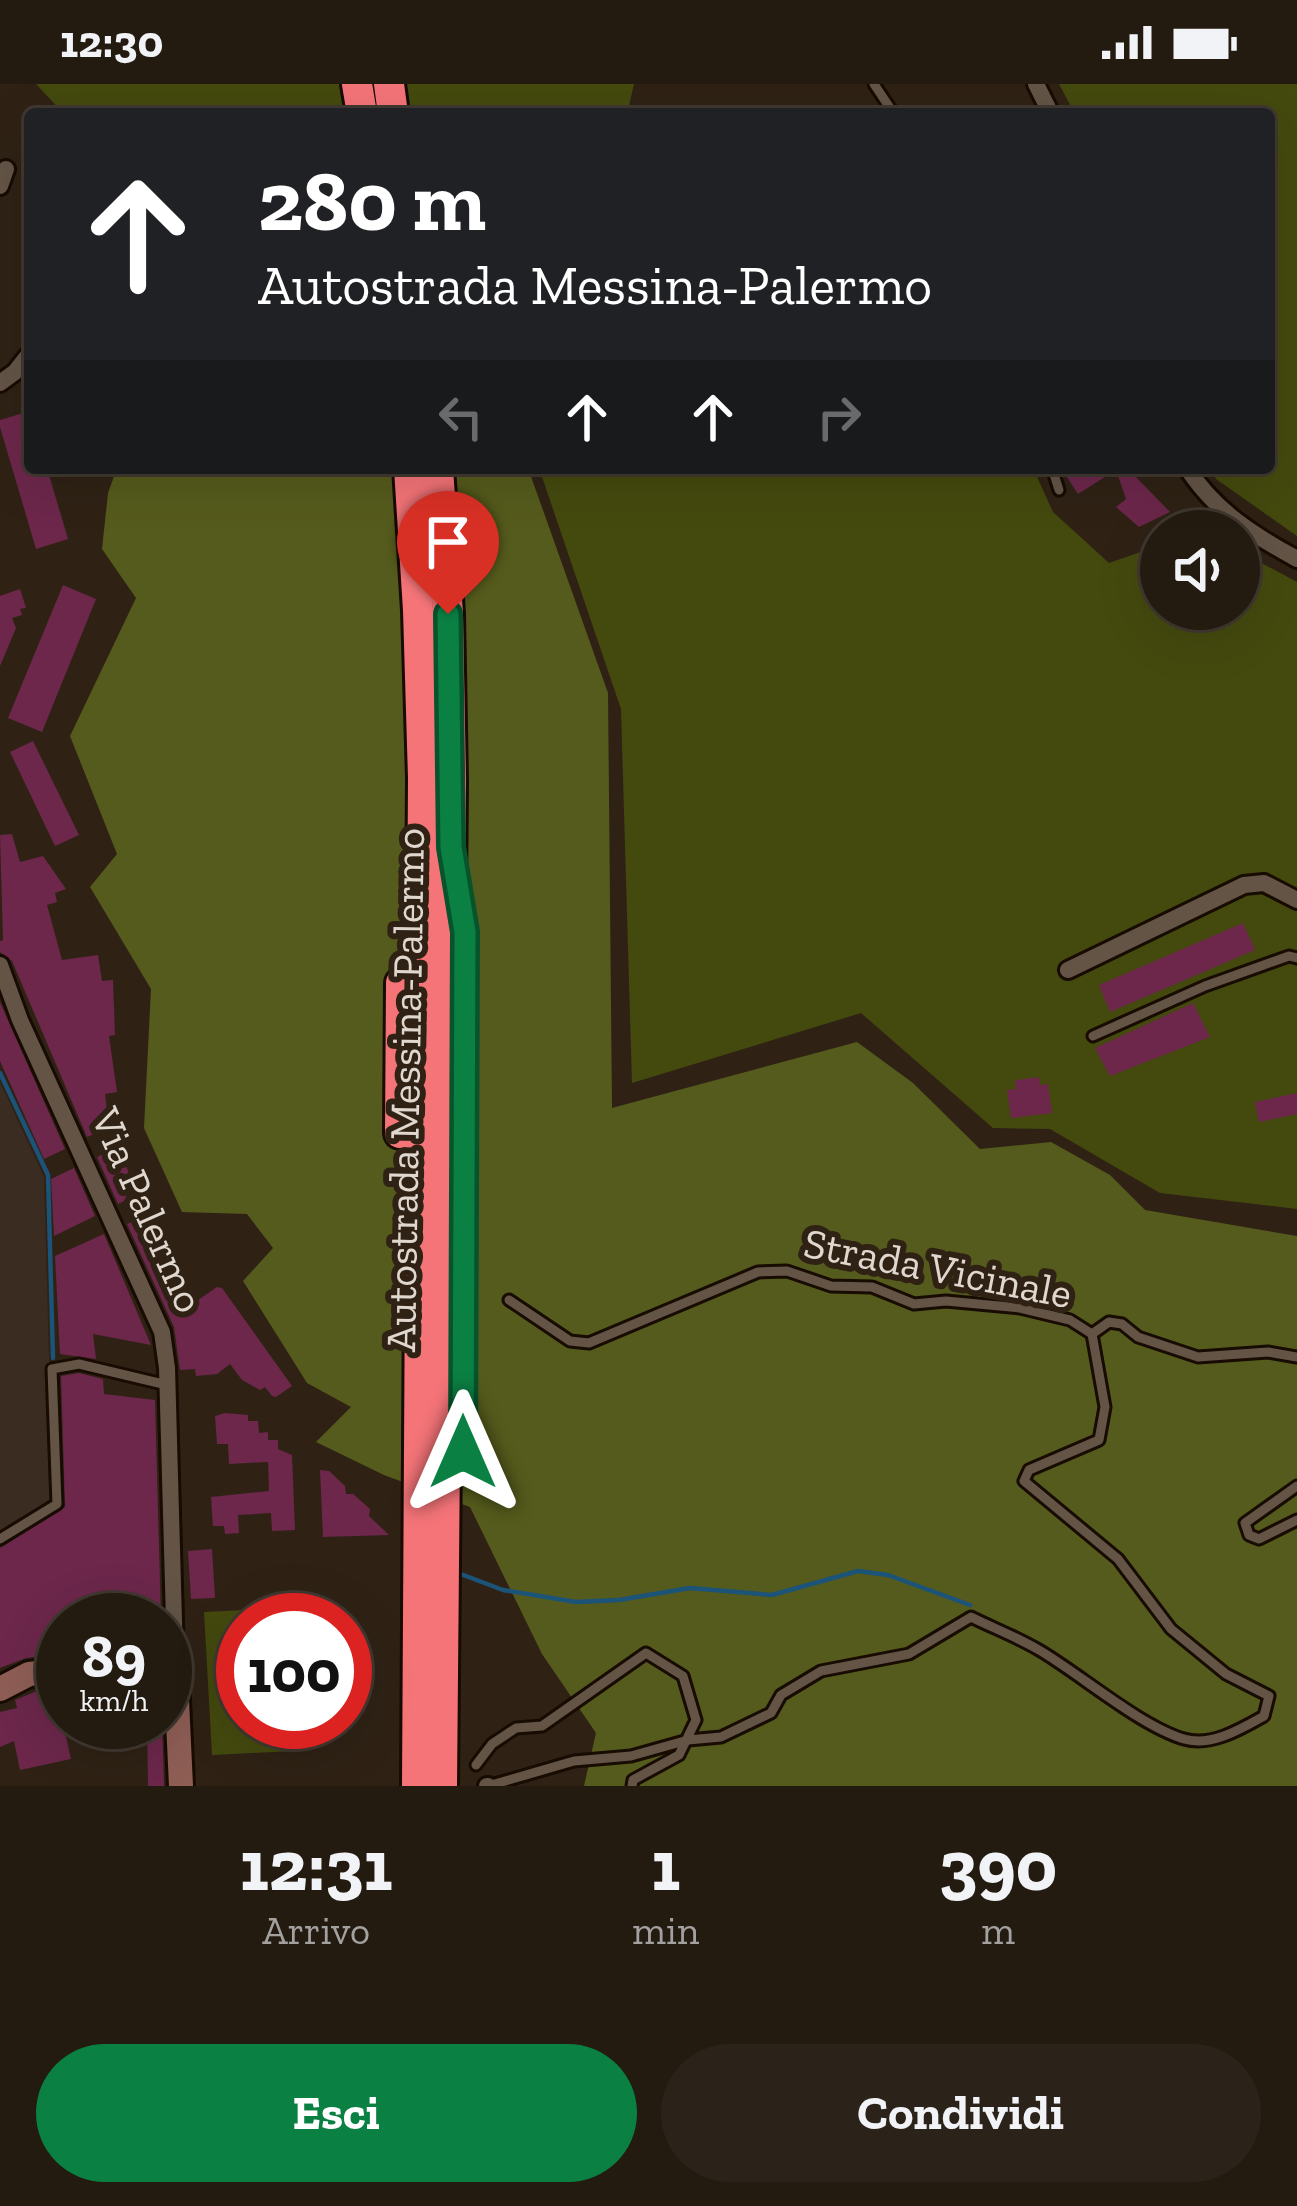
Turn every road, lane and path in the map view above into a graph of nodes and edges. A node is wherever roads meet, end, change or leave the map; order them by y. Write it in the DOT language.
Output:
graph roads {
  1 [pos="24,361"];
  2 [pos="0,382"];
  3 [pos="410,474"];
  4 [pos="438,474"];
  5 [pos="1054,474"];
  6 [pos="1197,474"];
  7 [pos="1059,490"];
  8 [pos="1297,555"];
  9 [pos="433,612"];
  10 [pos="436,847"];
  11 [pos="1297,900"];
  12 [pos="1297,958"];
  13 [pos="0,964"];
  14 [pos="1068,970"];
  15 [pos="1093,1036"];
  16 [pos="434,1166"];
  17 [pos="509,1300"];
  18 [pos="1092,1334"];
  19 [pos="1297,1357"];
  20 [pos="167,1385"];
  21 [pos="1297,1486"];
  22 [pos="1297,1520"];
  23 [pos="0,1539"];
  24 [pos="169,1593"];
  25 [pos="36,1673"];
  26 [pos="28,1674"];
  27 [pos="0,1679"];
  28 [pos="0,1690"];
  29 [pos="688,1740"];
  30 [pos="178,1749"];
  31 [pos="468,1775"];
  32 [pos="181,1786"];
  33 [pos="398,1786"];
  34 [pos="417,1786"];
  35 [pos="442,1786"];
  36 [pos="488,1786"];
  37 [pos="632,1786"];
  1 -- 2 [label="street"];
  3 -- 9 [label="highway, Autostrada Messina-Palermo"];
  4 -- 9 [label="highway, Autostrada Messina-Palermo"];
  5 -- 7 [label="lane"];
  6 -- 8 [label="street"];
  9 -- 10 [label="highway, Autostrada Messina-Palermo"];
  10 -- 16 [label="highway, Autostrada Messina-Palermo"];
  10 -- 31 [label="highway"];
  10 -- 33 [label="highway"];
  11 -- 14 [label="street"];
  12 -- 15 [label="lane"];
  13 -- 20 [label="street, Via Palermo"];
  16 -- 34 [label="highway, Autostrada Messina-Palermo"];
  16 -- 35 [label="highway, Autostrada Messina-Palermo"];
  17 -- 18 [label="lane, Strada Vicinale"];
  18 -- 19 [label="lane"];
  18 -- 29 [label="lane"];
  20 -- 23 [label="lane"];
  20 -- 24 [label="street, Via Palermo"];
  21 -- 22 [label="lane"];
  25 -- 26 [label="main road"];
  26 -- 27 [label="street"];
  26 -- 28 [label="main road"];
  29 -- 31 [label="lane"];
  29 -- 36 [label="lane"];
  29 -- 37 [label="lane"];
  30 -- 32 [label="main road, Via Palermo"];
}
